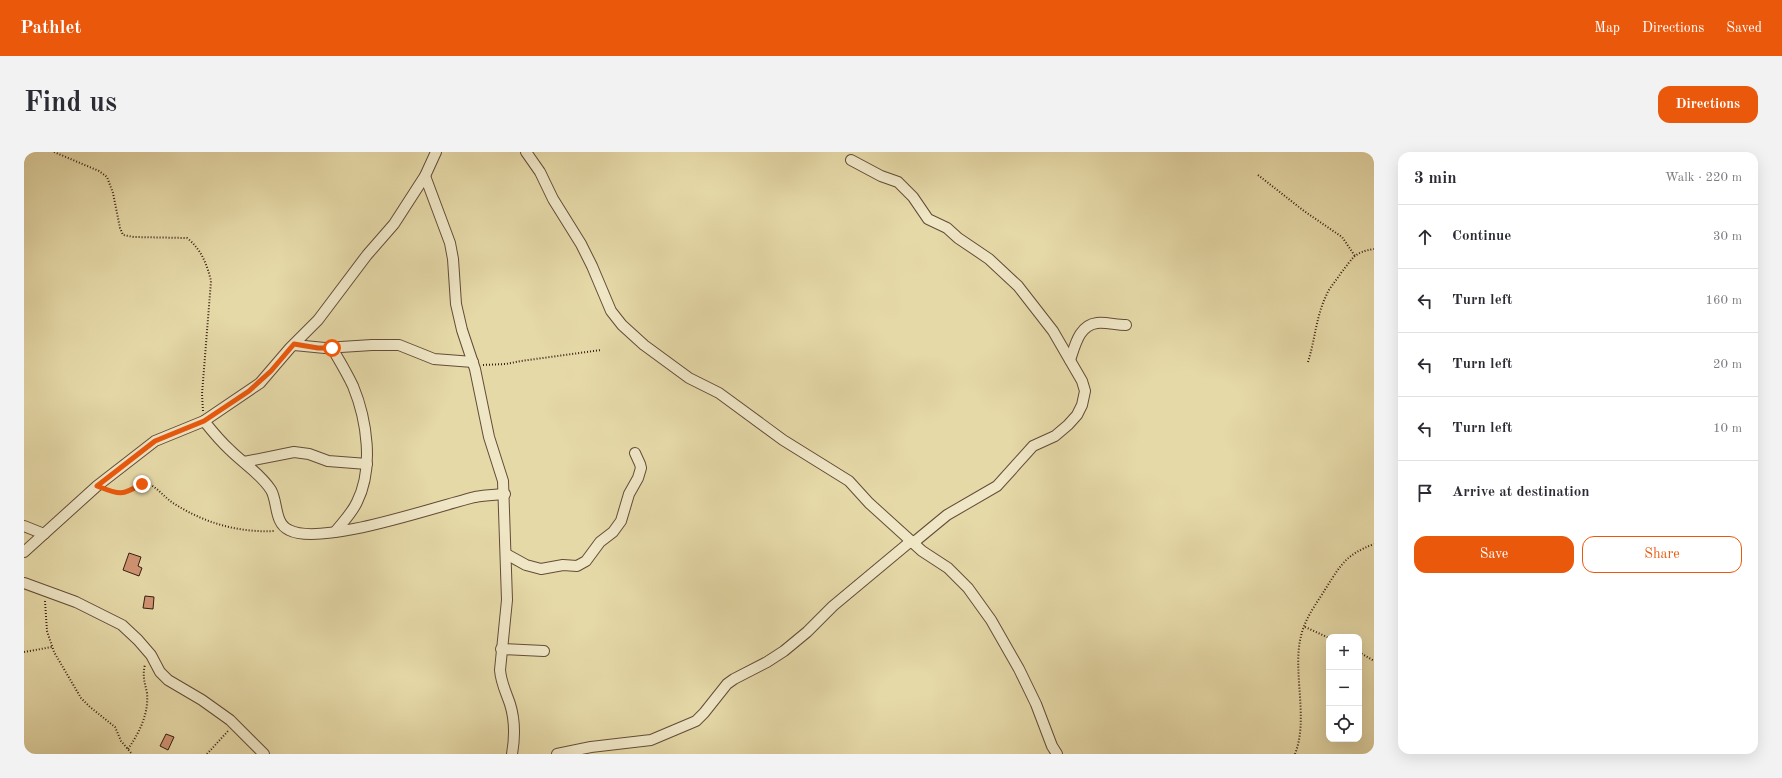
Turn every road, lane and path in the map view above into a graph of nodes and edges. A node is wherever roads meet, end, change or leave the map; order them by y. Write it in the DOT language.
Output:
graph roads {
  1 [pos="54,152"];
  2 [pos="436,152"];
  3 [pos="526,152"];
  4 [pos="851,160"];
  5 [pos="1258,175"];
  6 [pos="425,176"];
  7 [pos="1374,249"];
  8 [pos="1355,256"];
  9 [pos="1126,325"];
  10 [pos="294,344"];
  11 [pos="332,348"];
  12 [pos="601,350"];
  13 [pos="1070,360"];
  14 [pos="1308,362"];
  15 [pos="474,363"];
  16 [pos="204,421"];
  17 [pos="635,453"];
  18 [pos="244,462"];
  19 [pos="367,464"];
  20 [pos="97,486"];
  21 [pos="505,494"];
  22 [pos="24,526"];
  23 [pos="288,530"];
  24 [pos="335,532"];
  25 [pos="44,534"];
  26 [pos="912,542"];
  27 [pos="1374,544"];
  28 [pos="24,552"];
  29 [pos="506,554"];
  30 [pos="24,583"];
  31 [pos="45,590"];
  32 [pos="1305,627"];
  33 [pos="1326,637"];
  34 [pos="52,646"];
  35 [pos="501,649"];
  36 [pos="544,651"];
  37 [pos="24,652"];
  38 [pos="1362,654"];
  39 [pos="151,655"];
  40 [pos="1374,661"];
  41 [pos="234,724"];
  42 [pos="128,749"];
  43 [pos="132,754"];
  44 [pos="207,754"];
  45 [pos="264,754"];
  46 [pos="512,754"];
  47 [pos="557,754"];
  48 [pos="1057,754"];
  49 [pos="1295,754"];
  1 -- 16 [label="path"];
  2 -- 6 [label="street"];
  3 -- 26 [label="street"];
  4 -- 13 [label="street"];
  5 -- 8 [label="path"];
  6 -- 10 [label="street"];
  6 -- 15 [label="street"];
  7 -- 8 [label="path"];
  8 -- 14 [label="path"];
  9 -- 13 [label="street"];
  10 -- 11 [label="street"];
  10 -- 16 [label="street"];
  11 -- 15 [label="street"];
  11 -- 19 [label="street"];
  12 -- 15 [label="path"];
  13 -- 26 [label="street"];
  15 -- 21 [label="street"];
  16 -- 18 [label="street"];
  16 -- 20 [label="street"];
  17 -- 29 [label="street"];
  18 -- 19 [label="street"];
  18 -- 23 [label="street"];
  19 -- 24 [label="street"];
  20 -- 23 [label="path"];
  20 -- 25 [label="street"];
  21 -- 24 [label="street"];
  21 -- 29 [label="street"];
  22 -- 25 [label="street"];
  23 -- 24 [label="street"];
  25 -- 28 [label="street"];
  26 -- 47 [label="street"];
  26 -- 48 [label="street"];
  27 -- 32 [label="path"];
  29 -- 35 [label="street"];
  30 -- 31 [label="street"];
  31 -- 34 [label="path"];
  31 -- 39 [label="street"];
  32 -- 33 [label="path"];
  32 -- 49 [label="path"];
  34 -- 37 [label="path"];
  34 -- 42 [label="path"];
  35 -- 36 [label="street"];
  35 -- 46 [label="street"];
  38 -- 40 [label="path"];
  39 -- 41 [label="street"];
  39 -- 42 [label="path"];
  41 -- 44 [label="path"];
  41 -- 45 [label="street"];
  42 -- 43 [label="path"];
}
